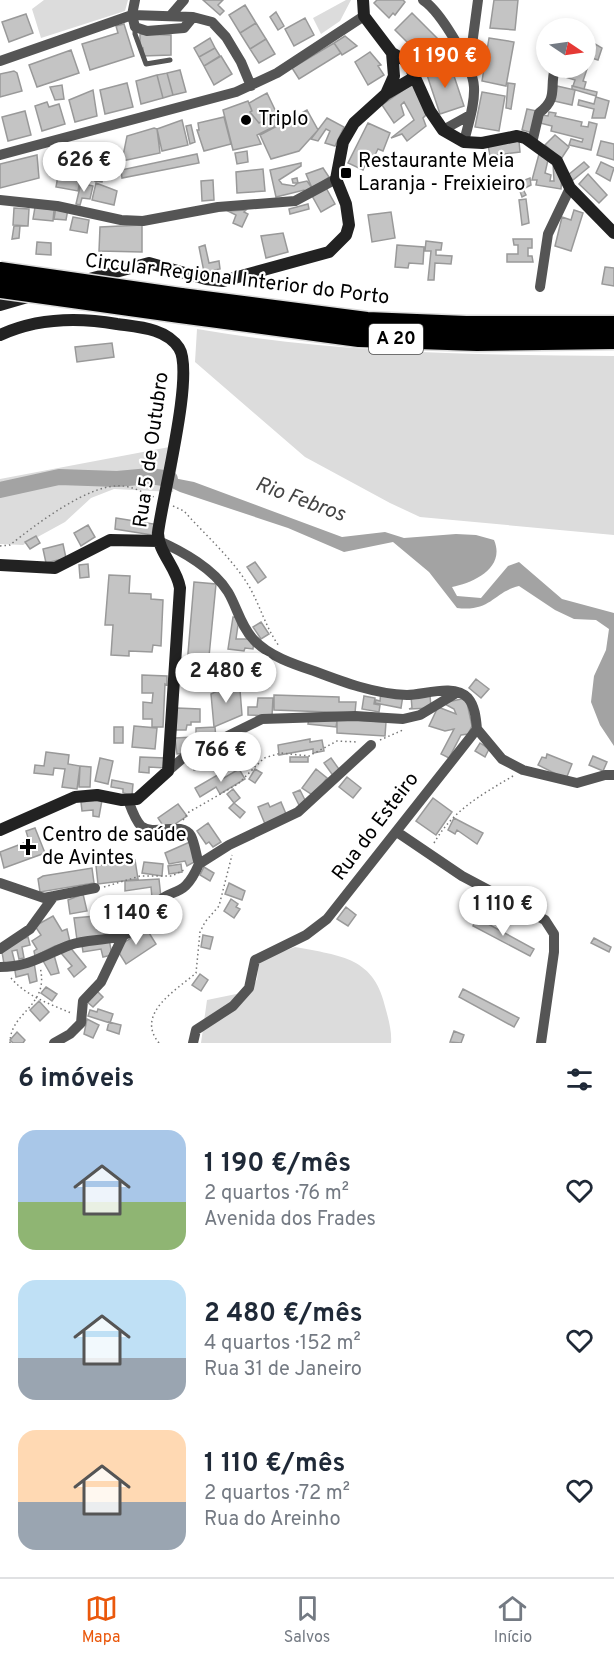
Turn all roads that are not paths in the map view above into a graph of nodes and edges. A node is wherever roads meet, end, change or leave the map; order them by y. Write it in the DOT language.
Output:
graph roads {
  1 [pos="135,0"];
  2 [pos="184,0"];
  3 [pos="363,0"];
  4 [pos="423,0"];
  5 [pos="478,0"];
  6 [pos="132,15"];
  7 [pos="171,15"];
  8 [pos="193,16"];
  9 [pos="364,16"];
  10 [pos="135,27"];
  11 [pos="459,49"];
  12 [pos="392,53"];
  13 [pos="170,60"];
  14 [pos="0,61"];
  15 [pos="415,77"];
  16 [pos="552,78"];
  17 [pos="251,86"];
  18 [pos="386,94"];
  19 [pos="470,114"];
  20 [pos="443,130"];
  21 [pos="464,142"];
  22 [pos="532,143"];
  23 [pos="0,155"];
  24 [pos="336,179"];
  25 [pos="570,188"];
  26 [pos="0,200"];
  27 [pos="614,233"];
  28 [pos="0,272"];
  29 [pos="540,287"];
  30 [pos="0,289"];
  31 [pos="0,305"];
  32 [pos="180,305"];
  33 [pos="614,324"];
  34 [pos="0,334"];
  35 [pos="614,340"];
  36 [pos="159,541"];
  37 [pos="0,565"];
  38 [pos="458,692"];
  39 [pos="477,729"];
  40 [pos="371,745"];
  41 [pos="168,771"];
  42 [pos="614,775"];
  43 [pos="128,800"];
  44 [pos="0,830"];
  45 [pos="397,832"];
  46 [pos="199,864"];
  47 [pos="0,883"];
  48 [pos="95,888"];
  49 [pos="54,896"];
  50 [pos="124,934"];
  51 [pos="0,949"];
  52 [pos="3,967"];
  53 [pos="54,1043"];
  54 [pos="193,1043"];
  55 [pos="541,1043"];
  1 -- 6 [label="street"];
  2 -- 7 [label="street"];
  3 -- 9 [label="street"];
  4 -- 11 [label="street"];
  5 -- 11 [label="street"];
  6 -- 7 [label="street"];
  6 -- 10 [label="street"];
  6 -- 14 [label="street"];
  7 -- 8 [label="street"];
  8 -- 10 [label="street"];
  8 -- 17 [label="street"];
  9 -- 12 [label="street"];
  9 -- 17 [label="street"];
  10 -- 13 [label="lane"];
  11 -- 19 [label="street"];
  12 -- 15 [label="street"];
  12 -- 18 [label="street"];
  15 -- 18 [label="street"];
  15 -- 20 [label="street"];
  16 -- 22 [label="street"];
  17 -- 23 [label="street"];
  18 -- 24 [label="street"];
  19 -- 20 [label="street"];
  19 -- 21 [label="street"];
  20 -- 21 [label="street"];
  21 -- 22 [label="street"];
  22 -- 25 [label="street"];
  24 -- 26 [label="street"];
  24 -- 31 [label="street"];
  25 -- 27 [label="street"];
  25 -- 29 [label="street"];
  28 -- 32 [label="highway, Circular Regional Interior do Porto / A 20, bridge"];
  30 -- 32 [label="highway, Circular Regional Interior do Porto / A 20, bridge"];
  32 -- 33 [label="highway, Circular Regional Interior do Porto / A 20"];
  32 -- 35 [label="highway, Circular Regional Interior do Porto / A 20"];
  34 -- 36 [label="street, Rua 5 de Outubro"];
  36 -- 37 [label="street"];
  36 -- 38 [label="street"];
  36 -- 41 [label="street, Rua 5 de Outubro"];
  38 -- 39 [label="street"];
  38 -- 41 [label="street"];
  39 -- 42 [label="street"];
  39 -- 45 [label="street, Rua do Esteiro"];
  40 -- 46 [label="street"];
  41 -- 43 [label="street"];
  43 -- 44 [label="street"];
  43 -- 46 [label="street"];
  45 -- 54 [label="street, Rua do Esteiro"];
  45 -- 55 [label="street"];
  46 -- 50 [label="street"];
  47 -- 49 [label="street"];
  48 -- 49 [label="street"];
  49 -- 51 [label="street"];
  50 -- 52 [label="street"];
  50 -- 53 [label="street"];
}
